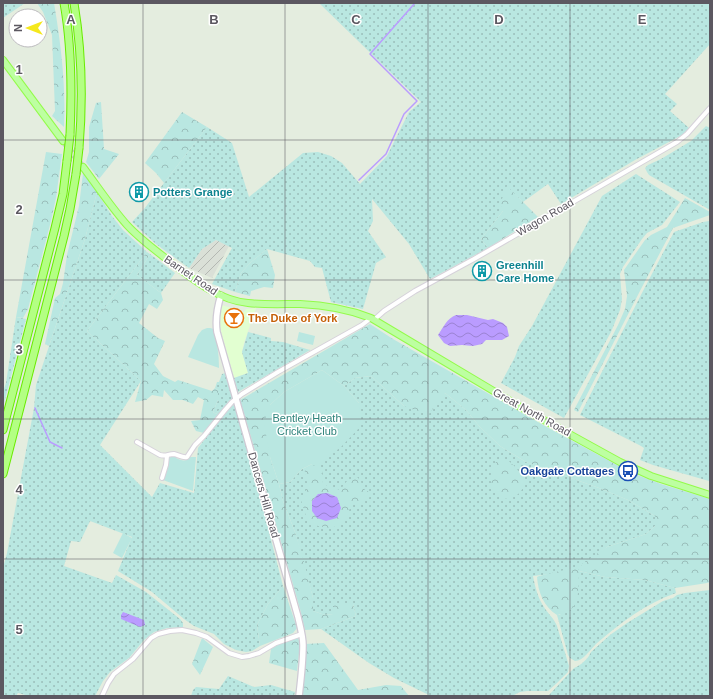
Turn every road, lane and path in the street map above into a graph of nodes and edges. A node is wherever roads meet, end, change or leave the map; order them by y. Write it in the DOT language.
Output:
graph roads {
  1 [pos="64,3"];
  2 [pos="74,3"];
  3 [pos="3,60"];
  4 [pos="710,108"];
  5 [pos="63,140"];
  6 [pos="83,167"];
  7 [pos="221,295"];
  8 [pos="360,314"];
  9 [pos="373,318"];
  10 [pos="236,399"];
  11 [pos="3,430"];
  12 [pos="137,442"];
  13 [pos="167,456"];
  14 [pos="3,474"];
  15 [pos="162,478"];
  16 [pos="710,496"];
  17 [pos="302,634"];
  18 [pos="102,696"];
  19 [pos="299,696"];
  1 -- 11 [label="highway, bridge"];
  2 -- 14 [label="highway, bridge"];
  3 -- 5 [label="main road"];
  4 -- 9 [label="street, Wagon Road"];
  6 -- 7 [label="main road, Barnet Road"];
  7 -- 8 [label="main road, Barnet Road"];
  7 -- 10 [label="street, Dancers Hill Road"];
  8 -- 9 [label="main road, Great North Road"];
  9 -- 10 [label="street, Wagon Road"];
  9 -- 16 [label="main road, Great North Road"];
  10 -- 13 [label="street, Wagon Road"];
  10 -- 17 [label="street, Dancers Hill Road"];
  12 -- 13 [label="street"];
  13 -- 15 [label="street"];
  17 -- 18 [label="street"];
  17 -- 19 [label="street, Dancers Hill Road"];
}
